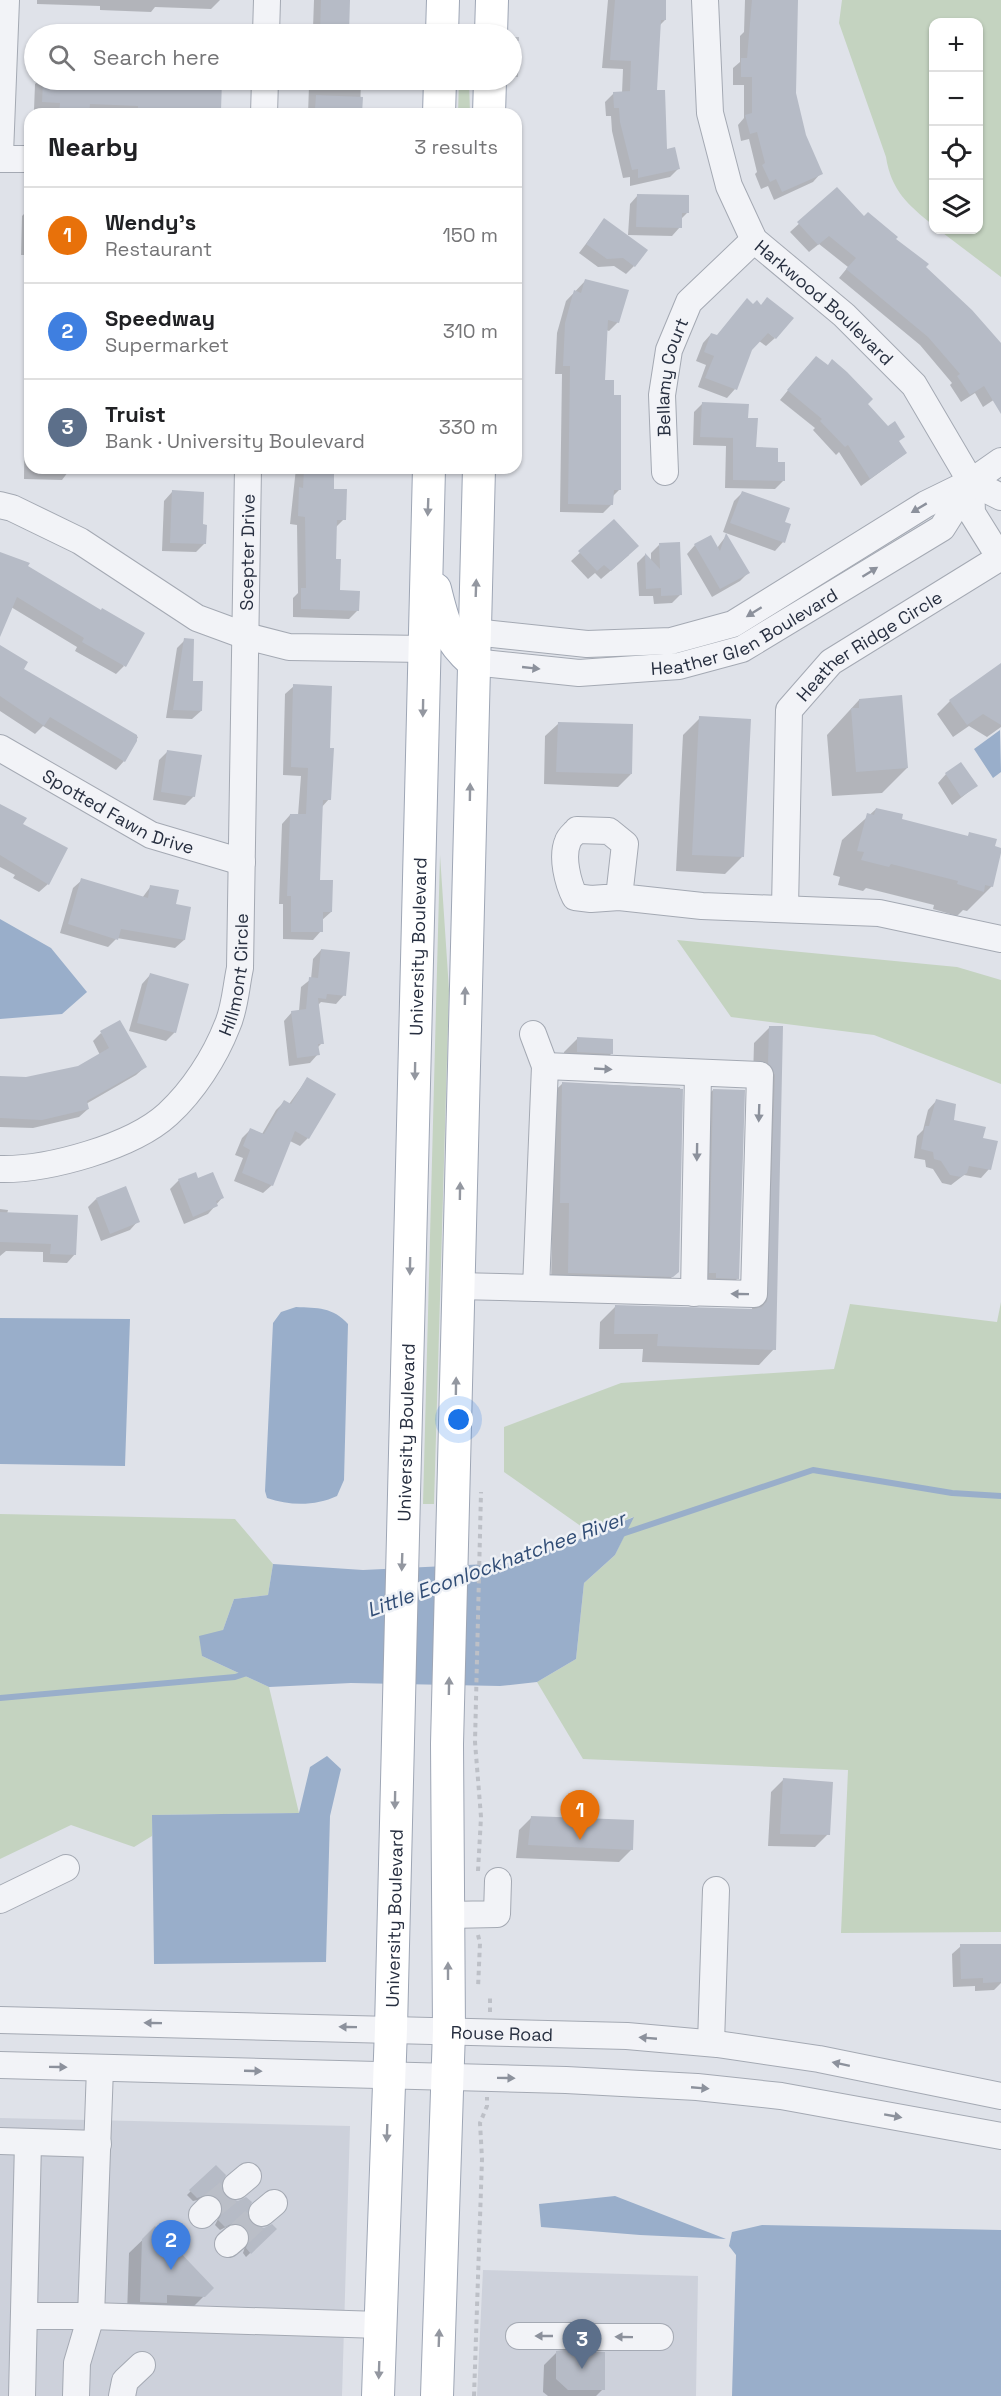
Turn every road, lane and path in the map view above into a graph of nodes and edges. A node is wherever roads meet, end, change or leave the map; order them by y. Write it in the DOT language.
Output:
graph roads {
  1 [pos="6,0"];
  2 [pos="267,0"];
  3 [pos="442,0"];
  4 [pos="492,0"];
  5 [pos="705,0"];
  6 [pos="266,24"];
  7 [pos="441,24"];
  8 [pos="500,24"];
  9 [pos="265,90"];
  10 [pos="440,90"];
  11 [pos="499,90"];
  12 [pos="264,108"];
  13 [pos="439,108"];
  14 [pos="491,108"];
  15 [pos="0,154"];
  16 [pos="0,159"];
  17 [pos="24,159"];
  18 [pos="754,240"];
  19 [pos="1001,461"];
  20 [pos="664,472"];
  21 [pos="248,474"];
  22 [pos="429,474"];
  23 [pos="479,474"];
  24 [pos="971,482"];
  25 [pos="1001,497"];
  26 [pos="0,505"];
  27 [pos="426,547"];
  28 [pos="1000,558"];
  29 [pos="246,636"];
  30 [pos="474,647"];
  31 [pos="425,649"];
  32 [pos="0,747"];
  33 [pos="471,751"];
  34 [pos="242,862"];
  35 [pos="619,897"];
  36 [pos="786,908"];
  37 [pos="1001,939"];
  38 [pos="545,1066"];
  39 [pos="698,1073"];
  40 [pos="541,1153"];
  41 [pos="0,1169"];
  42 [pos="458,1286"];
  43 [pos="536,1288"];
  44 [pos="694,1293"];
  45 [pos="467,1504"];
  46 [pos="461,1739"];
  47 [pos="66,1868"];
  48 [pos="498,1881"];
  49 [pos="716,1890"];
  50 [pos="0,1900"];
  51 [pos="463,1915"];
  52 [pos="478,1988"];
  53 [pos="0,2020"];
  54 [pos="391,2028"];
  55 [pos="448,2030"];
  56 [pos="711,2043"];
  57 [pos="0,2065"];
  58 [pos="100,2068"];
  59 [pos="389,2075"];
  60 [pos="447,2077"];
  61 [pos="1001,2096"];
  62 [pos="487,2106"];
  63 [pos="1001,2136"];
  64 [pos="0,2141"];
  65 [pos="28,2142"];
  66 [pos="98,2144"];
  67 [pos="24,2316"];
  68 [pos="91,2316"];
  69 [pos="380,2325"];
  70 [pos="519,2336"];
  71 [pos="660,2337"];
  72 [pos="142,2365"];
  73 [pos="22,2396"];
  74 [pos="76,2396"];
  75 [pos="122,2396"];
  76 [pos="378,2396"];
  77 [pos="437,2396"];
  78 [pos="474,2396"];
  1 -- 15 [label="street"];
  2 -- 6 [label="street"];
  3 -- 7 [label="main road"];
  4 -- 8 [label="main road"];
  5 -- 18 [label="street, Harkwood Boulevard"];
  9 -- 12 [label="street"];
  10 -- 13 [label="main road"];
  11 -- 14 [label="main road"];
  16 -- 17 [label="street"];
  18 -- 20 [label="street, Bellamy Court"];
  18 -- 24 [label="street, Harkwood Boulevard"];
  19 -- 24 [label="street, Heather Glen Boulevard"];
  21 -- 29 [label="street, Scepter Drive"];
  22 -- 27 [label="main road, University Boulevard, one-way"];
  30 -- 23 [label="main road, one-way"];
  24 -- 25 [label="street"];
  24 -- 28 [label="street, Heather Ridge Circle"];
  24 -- 30 [label="street, Heather Glen Boulevard"];
  26 -- 29 [label="street"];
  27 -- 30 [label="main road"];
  27 -- 31 [label="main road, University Boulevard"];
  28 -- 36 [label="street, Heather Ridge Circle"];
  29 -- 31 [label="street"];
  29 -- 34 [label="street, Hillmont Circle"];
  30 -- 33 [label="main road"];
  31 -- 33 [label="main road"];
  31 -- 54 [label="main road, University Boulevard, one-way"];
  32 -- 34 [label="street, Spotted Fawn Drive"];
  42 -- 33 [label="main road, one-way"];
  34 -- 41 [label="street, Hillmont Circle"];
  35 -- 36 [label="street"];
  36 -- 37 [label="street"];
  38 -- 39 [label="street, one-way"];
  38 -- 40 [label="street"];
  38 -- 40 [label="street"];
  39 -- 44 [label="street, one-way"];
  39 -- 44 [label="street, one-way"];
  40 -- 43 [label="street"];
  42 -- 43 [label="street"];
  45 -- 42 [label="main road, one-way"];
  43 -- 44 [label="street"];
  46 -- 45 [label="main road, one-way"];
  45 -- 46 [label="path"];
  46 -- 51 [label="main road"];
  46 -- 51 [label="path"];
  47 -- 50 [label="street"];
  48 -- 51 [label="street"];
  49 -- 56 [label="street"];
  51 -- 52 [label="path"];
  55 -- 51 [label="main road, one-way"];
  54 -- 53 [label="street, Rouse Road, one-way"];
  54 -- 55 [label="street, Rouse Road"];
  54 -- 59 [label="main road, University Boulevard"];
  56 -- 55 [label="street, Rouse Road, one-way"];
  55 -- 60 [label="main road"];
  61 -- 56 [label="street, Rouse Road, one-way"];
  57 -- 58 [label="street, one-way"];
  58 -- 59 [label="street, one-way"];
  58 -- 66 [label="street"];
  59 -- 60 [label="street"];
  59 -- 69 [label="main road, University Boulevard, one-way"];
  60 -- 63 [label="street, one-way"];
  77 -- 60 [label="main road, one-way"];
  62 -- 78 [label="path"];
  64 -- 65 [label="street"];
  65 -- 66 [label="street"];
  65 -- 67 [label="street"];
  66 -- 68 [label="street"];
  67 -- 68 [label="street"];
  67 -- 73 [label="street"];
  68 -- 69 [label="street"];
  68 -- 74 [label="street"];
  69 -- 76 [label="main road, University Boulevard, one-way"];
  71 -- 70 [label="street, one-way"];
  72 -- 75 [label="street"];
}
